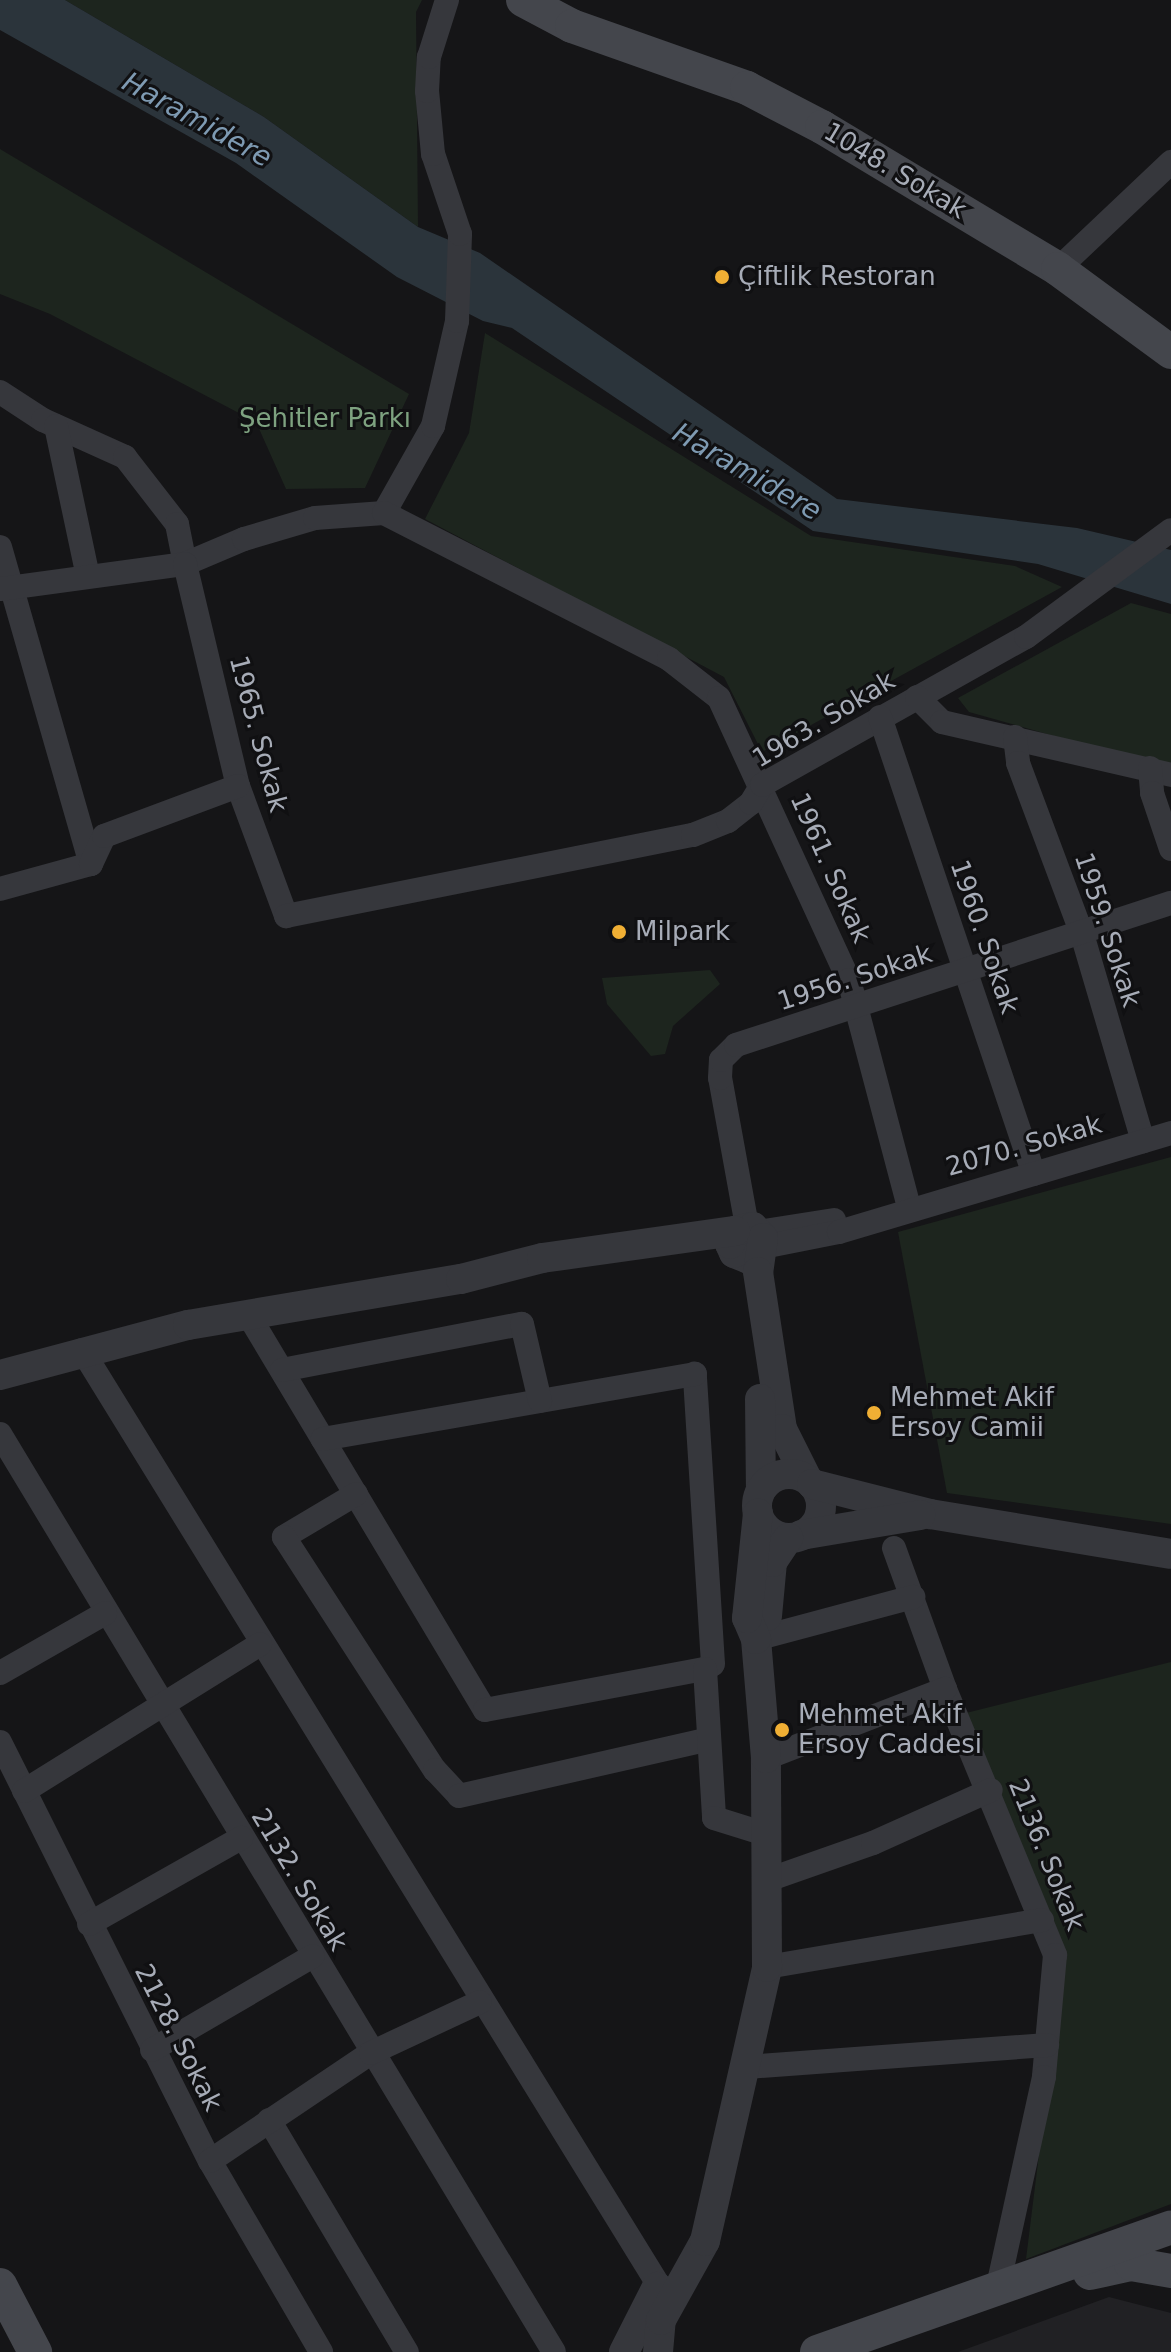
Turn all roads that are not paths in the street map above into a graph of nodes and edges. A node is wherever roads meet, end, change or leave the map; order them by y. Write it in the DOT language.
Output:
graph roads {
  1 [pos="447,0"];
  2 [pos="523,0"];
  3 [pos="549,0"];
  4 [pos="596,32"];
  5 [pos="1171,162"];
  6 [pos="1058,269"];
  7 [pos="1171,352"];
  8 [pos="0,392"];
  9 [pos="56,426"];
  10 [pos="384,513"];
  11 [pos="1171,530"];
  12 [pos="0,547"];
  13 [pos="185,564"];
  14 [pos="88,576"];
  15 [pos="6,587"];
  16 [pos="917,697"];
  17 [pos="880,717"];
  18 [pos="1015,737"];
  19 [pos="1160,772"];
  20 [pos="762,785"];
  21 [pos="238,786"];
  22 [pos="1171,849"];
  23 [pos="91,864"];
  24 [pos="0,889"];
  25 [pos="1171,903"];
  26 [pos="286,916"];
  27 [pos="1082,934"];
  28 [pos="965,972"];
  29 [pos="860,1009"];
  30 [pos="1171,1133"];
  31 [pos="1143,1141"];
  32 [pos="1034,1174"];
  33 [pos="900,1210"];
  34 [pos="748,1243"];
  35 [pos="249,1316"];
  36 [pos="82,1350"];
  37 [pos="282,1370"];
  38 [pos="0,1375"];
  39 [pos="540,1401"];
  40 [pos="0,1434"];
  41 [pos="323,1439"];
  42 [pos="810,1481"];
  43 [pos="356,1494"];
  44 [pos="760,1502"];
  45 [pos="930,1514"];
  46 [pos="795,1537"];
  47 [pos="894,1548"];
  48 [pos="1171,1554"];
  49 [pos="913,1597"];
  50 [pos="105,1613"];
  51 [pos="756,1639"];
  52 [pos="260,1644"];
  53 [pos="705,1669"];
  54 [pos="0,1673"];
  55 [pos="945,1689"];
  56 [pos="162,1708"];
  57 [pos="709,1739"];
  58 [pos="0,1742"];
  59 [pos="766,1758"];
  60 [pos="991,1790"];
  61 [pos="24,1791"];
  62 [pos="765,1834"];
  63 [pos="241,1838"];
  64 [pos="765,1881"];
  65 [pos="1042,1920"];
  66 [pos="89,1924"];
  67 [pos="313,1956"];
  68 [pos="767,1967"];
  69 [pos="480,2002"];
  70 [pos="1047,2045"];
  71 [pos="152,2050"];
  72 [pos="371,2053"];
  73 [pos="747,2067"];
  74 [pos="269,2120"];
  75 [pos="210,2161"];
  76 [pos="711,2211"];
  77 [pos="1171,2227"];
  78 [pos="1171,2271"];
  79 [pos="658,2284"];
  80 [pos="0,2285"];
  81 [pos="998,2286"];
  82 [pos="0,2334"];
  83 [pos="9,2352"];
  84 [pos="35,2352"];
  85 [pos="321,2352"];
  86 [pos="407,2352"];
  87 [pos="554,2352"];
  88 [pos="624,2352"];
  89 [pos="658,2352"];
  90 [pos="817,2352"];
  91 [pos="875,2352"];
  1 -- 10 [label="street"];
  2 -- 4 [label="main road"];
  3 -- 4 [label="main road"];
  4 -- 6 [label="main road, 1048. Sokak"];
  5 -- 6 [label="street"];
  6 -- 7 [label="main road, 1048. Sokak"];
  8 -- 9 [label="street, 1965. Sokak"];
  9 -- 13 [label="street, 1965. Sokak"];
  9 -- 14 [label="street"];
  10 -- 13 [label="street"];
  10 -- 20 [label="street, 1961. Sokak"];
  11 -- 16 [label="street, 1963. Sokak"];
  12 -- 15 [label="street"];
  13 -- 14 [label="street"];
  13 -- 21 [label="street, 1965. Sokak"];
  14 -- 15 [label="street"];
  15 -- 23 [label="street"];
  16 -- 17 [label="street, 1963. Sokak"];
  16 -- 18 [label="street"];
  17 -- 20 [label="street, 1963. Sokak"];
  17 -- 28 [label="street, 1960. Sokak"];
  18 -- 19 [label="street"];
  18 -- 27 [label="street, 1959. Sokak"];
  19 -- 22 [label="street"];
  20 -- 26 [label="street, 1963. Sokak"];
  20 -- 29 [label="street, 1961. Sokak"];
  21 -- 23 [label="street"];
  21 -- 26 [label="street, 1965. Sokak"];
  23 -- 24 [label="street"];
  25 -- 27 [label="street, 1956. Sokak"];
  27 -- 28 [label="street, 1956. Sokak"];
  27 -- 31 [label="street, 1959. Sokak"];
  28 -- 29 [label="street, 1956. Sokak"];
  28 -- 32 [label="street, 1960. Sokak"];
  29 -- 33 [label="street, 1961. Sokak"];
  29 -- 34 [label="street, 1956. Sokak"];
  30 -- 31 [label="street, 2070. Sokak"];
  31 -- 32 [label="street, 2070. Sokak"];
  32 -- 33 [label="street, 2070. Sokak"];
  33 -- 34 [label="street, 2070. Sokak"];
  34 -- 35 [label="street"];
  34 -- 42 [label="street"];
  34 -- 44 [label="street"];
  35 -- 36 [label="street"];
  35 -- 37 [label="street"];
  36 -- 38 [label="street"];
  36 -- 52 [label="street"];
  37 -- 39 [label="street"];
  37 -- 41 [label="street"];
  39 -- 41 [label="street"];
  39 -- 53 [label="street"];
  40 -- 50 [label="street, 2132. Sokak"];
  41 -- 43 [label="street"];
  42 -- 44 [label="street"];
  42 -- 45 [label="street"];
  42 -- 46 [label="street"];
  43 -- 53 [label="street"];
  43 -- 57 [label="street"];
  44 -- 46 [label="street"];
  44 -- 51 [label="street"];
  45 -- 46 [label="street"];
  45 -- 48 [label="street"];
  46 -- 51 [label="street"];
  47 -- 49 [label="street, 2136. Sokak"];
  49 -- 51 [label="street"];
  49 -- 55 [label="street, 2136. Sokak"];
  50 -- 54 [label="street"];
  50 -- 56 [label="street, 2132. Sokak"];
  51 -- 59 [label="street"];
  52 -- 56 [label="street"];
  52 -- 69 [label="street"];
  53 -- 57 [label="street"];
  55 -- 59 [label="street"];
  55 -- 60 [label="street, 2136. Sokak"];
  56 -- 61 [label="street"];
  56 -- 63 [label="street, 2132. Sokak"];
  57 -- 62 [label="street"];
  58 -- 61 [label="street, 2128. Sokak"];
  59 -- 62 [label="street"];
  60 -- 64 [label="street"];
  60 -- 65 [label="street, 2136. Sokak"];
  61 -- 66 [label="street, 2128. Sokak"];
  62 -- 64 [label="street"];
  63 -- 66 [label="street"];
  63 -- 67 [label="street, 2132. Sokak"];
  64 -- 68 [label="street"];
  65 -- 68 [label="street"];
  65 -- 70 [label="street, 2136. Sokak"];
  66 -- 71 [label="street, 2128. Sokak"];
  67 -- 71 [label="street"];
  67 -- 72 [label="street, 2132. Sokak"];
  68 -- 73 [label="street"];
  69 -- 72 [label="street"];
  69 -- 79 [label="street"];
  70 -- 73 [label="street"];
  70 -- 81 [label="street, 2136. Sokak"];
  71 -- 75 [label="street, 2128. Sokak"];
  72 -- 74 [label="street"];
  72 -- 87 [label="street, 2132. Sokak"];
  73 -- 76 [label="street"];
  74 -- 75 [label="street"];
  74 -- 86 [label="street"];
  75 -- 85 [label="street, 2128. Sokak"];
  76 -- 79 [label="street"];
  76 -- 89 [label="street"];
  77 -- 81 [label="main road"];
  78 -- 91 [label="main road"];
  79 -- 88 [label="street"];
  80 -- 84 [label="main road"];
  81 -- 90 [label="main road"];
  82 -- 83 [label="main road"];
}
